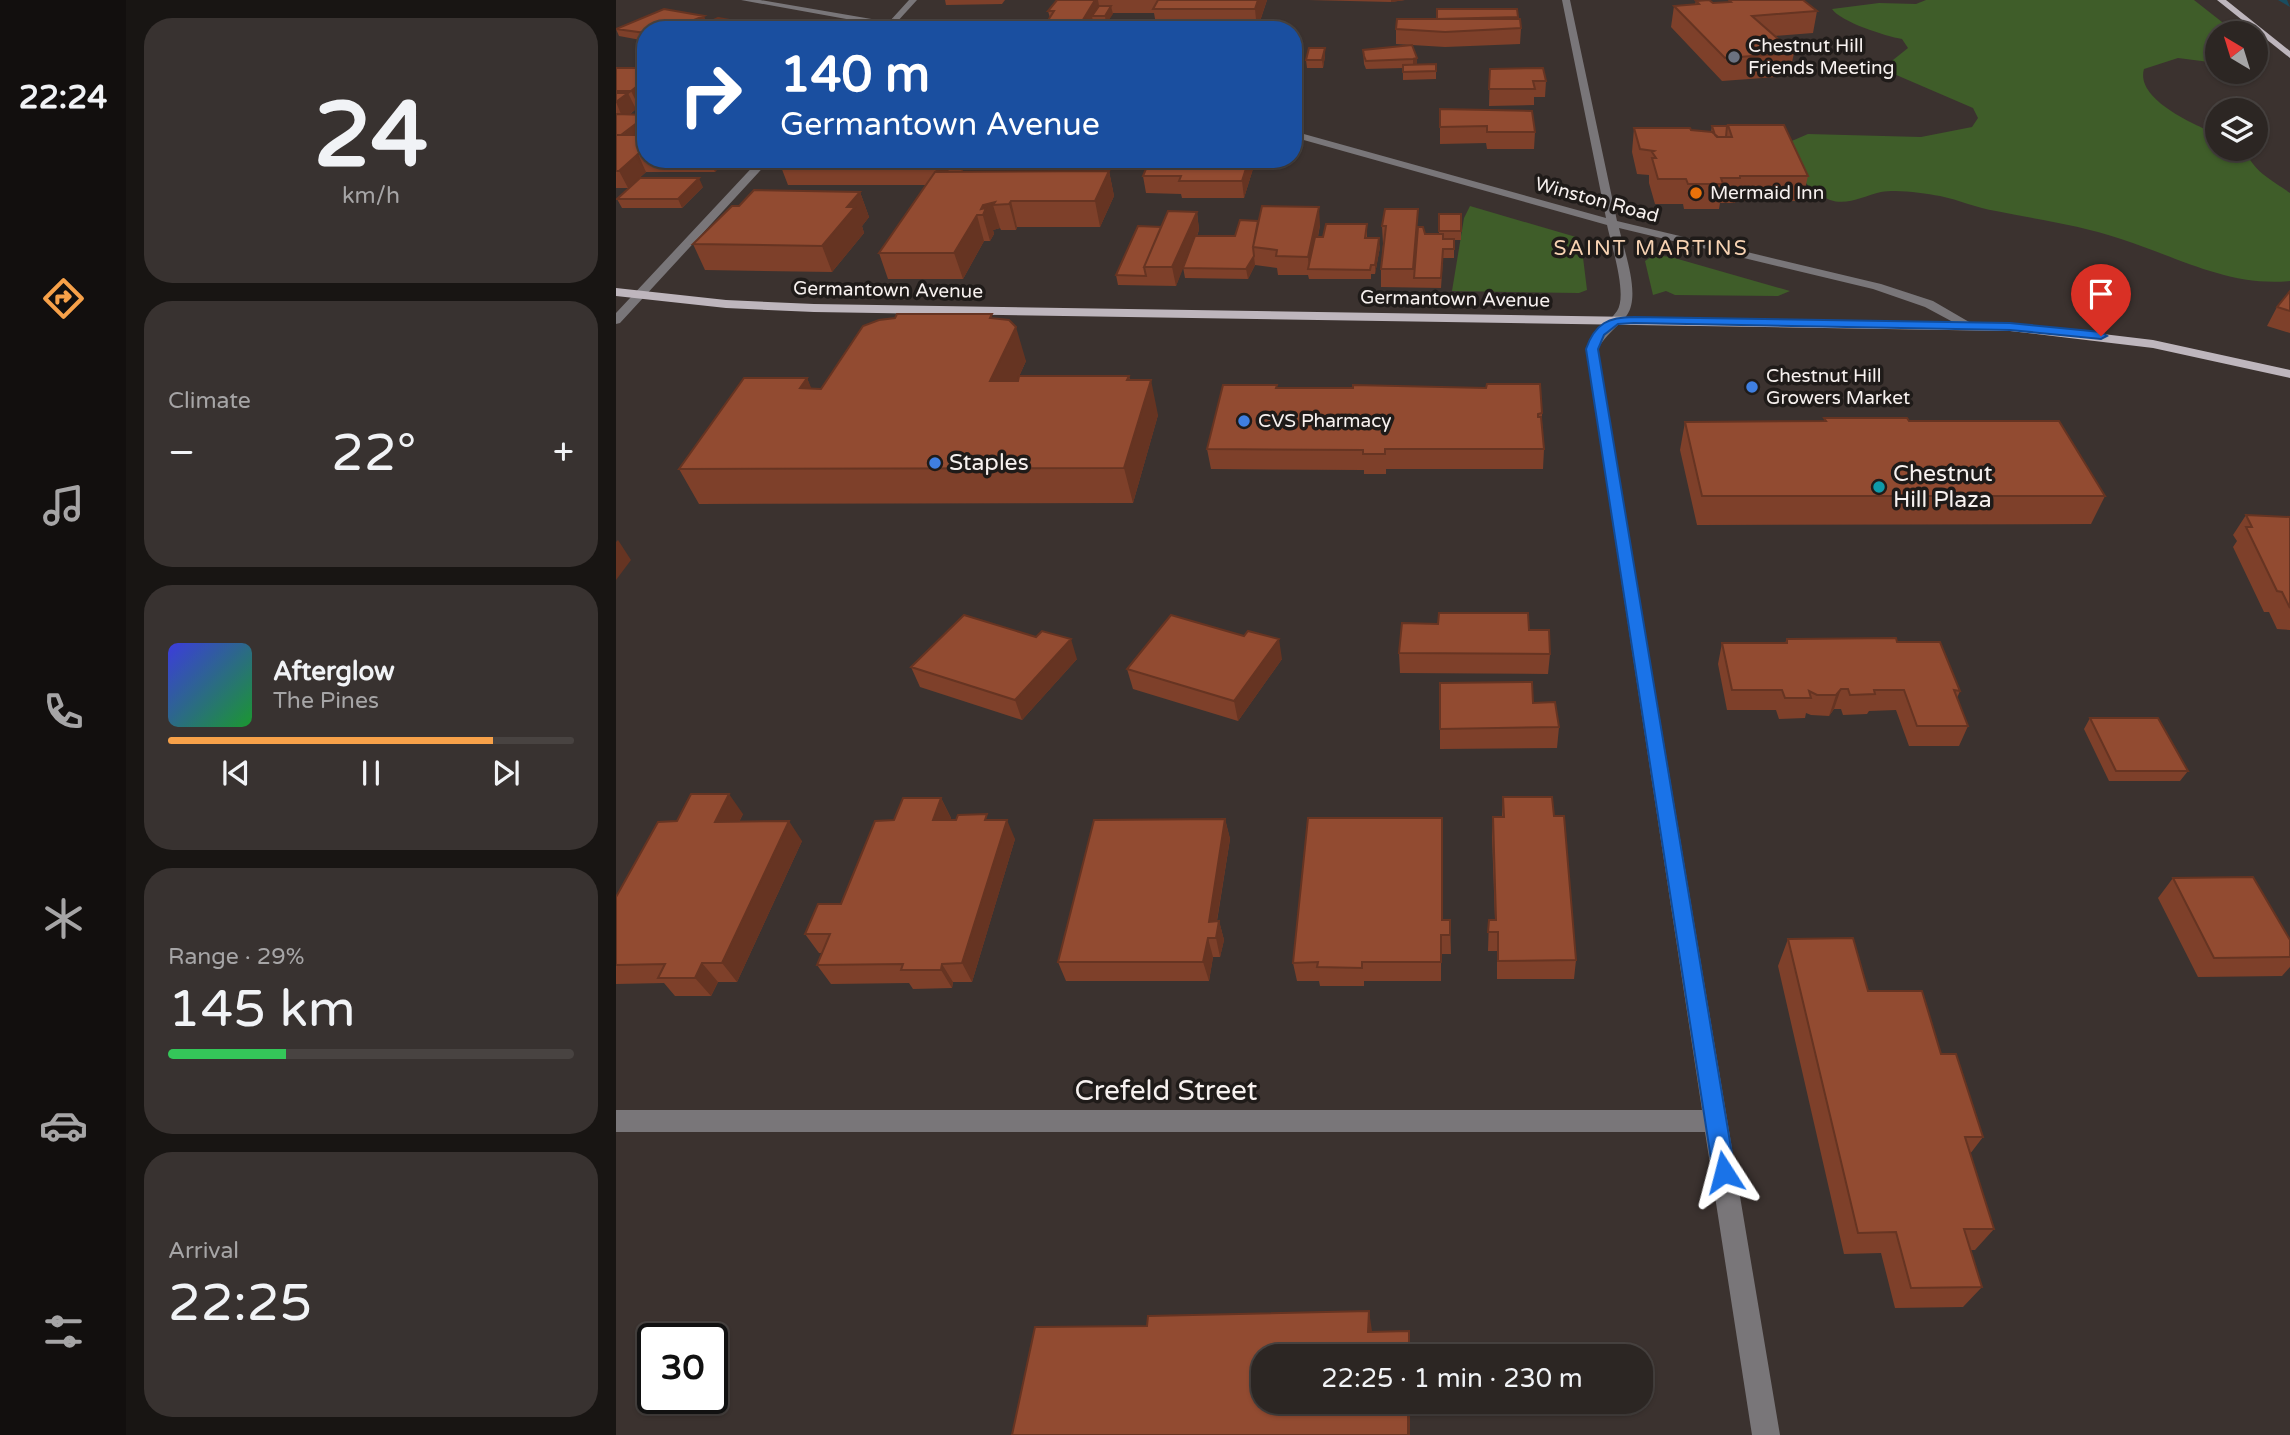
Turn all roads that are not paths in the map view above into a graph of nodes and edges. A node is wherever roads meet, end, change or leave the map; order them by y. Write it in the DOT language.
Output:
graph roads {
  1 [pos="745,0"];
  2 [pos="913,0"];
  3 [pos="1566,0"];
  4 [pos="2221,0"];
  5 [pos="856,21"];
  6 [pos="894,21"];
  7 [pos="2290,55"];
  8 [pos="1302,137"];
  9 [pos="758,168"];
  10 [pos="1613,223"];
  11 [pos="616,292"];
  12 [pos="640,295"];
  13 [pos="616,320"];
  14 [pos="1615,320"];
  15 [pos="1970,326"];
  16 [pos="2290,374"];
  17 [pos="616,1121"];
  18 [pos="1716,1121"];
  19 [pos="1766,1435"];
  1 -- 5 [label="street"];
  2 -- 6 [label="street"];
  3 -- 10 [label="street"];
  4 -- 7 [label="main road"];
  8 -- 10 [label="street, Winston Road"];
  9 -- 12 [label="street"];
  10 -- 14 [label="street"];
  10 -- 15 [label="street, Winston Road"];
  11 -- 12 [label="main road, Germantown Avenue"];
  12 -- 13 [label="street"];
  12 -- 14 [label="main road, Germantown Avenue"];
  14 -- 15 [label="main road, Germantown Avenue"];
  14 -- 18 [label="street"];
  15 -- 16 [label="main road, Germantown Avenue"];
  17 -- 18 [label="street, Crefeld Street"];
  18 -- 19 [label="street"];
}
